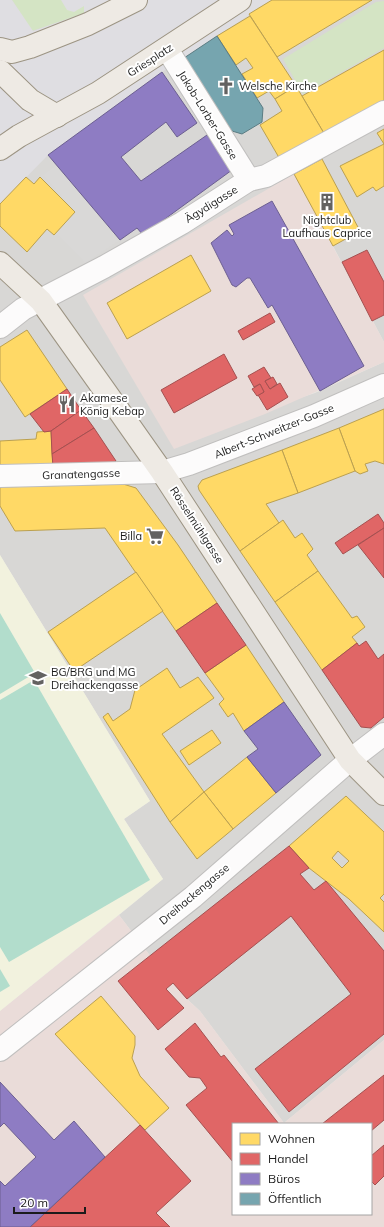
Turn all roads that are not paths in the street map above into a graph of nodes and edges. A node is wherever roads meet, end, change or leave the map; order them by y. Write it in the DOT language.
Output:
graph roads {
  1 [pos="136,0"];
  2 [pos="240,0"];
  3 [pos="0,49"];
  4 [pos="166,49"];
  5 [pos="0,72"];
  6 [pos="384,112"];
  7 [pos="57,116"];
  8 [pos="0,149"];
  9 [pos="249,180"];
  10 [pos="0,263"];
  11 [pos="41,301"];
  12 [pos="0,327"];
  13 [pos="384,385"];
  14 [pos="162,472"];
  15 [pos="0,476"];
  16 [pos="384,734"];
  17 [pos="350,760"];
  18 [pos="384,794"];
  19 [pos="0,1050"];
  1 -- 3 [label="main road"];
  2 -- 4 [label="main road, Griesplatz"];
  4 -- 7 [label="main road, Griesplatz"];
  4 -- 9 [label="street, Jakob-Lorber-Gasse"];
  5 -- 7 [label="main road"];
  6 -- 9 [label="street, Ägydigasse"];
  7 -- 8 [label="main road, Griesplatz"];
  9 -- 11 [label="street, Ägydigasse"];
  10 -- 11 [label="main road, Rösselmühlgasse"];
  11 -- 12 [label="street, Ägydigasse"];
  11 -- 14 [label="main road, Rösselmühlgasse"];
  13 -- 14 [label="street, Albert-Schweitzer-Gasse"];
  14 -- 15 [label="street, Granatengasse"];
  14 -- 17 [label="main road, Rösselmühlgasse"];
  16 -- 17 [label="street, Dreihackengasse"];
  17 -- 18 [label="main road, Rösselmühlgasse"];
  17 -- 19 [label="street, Dreihackengasse"];
}
